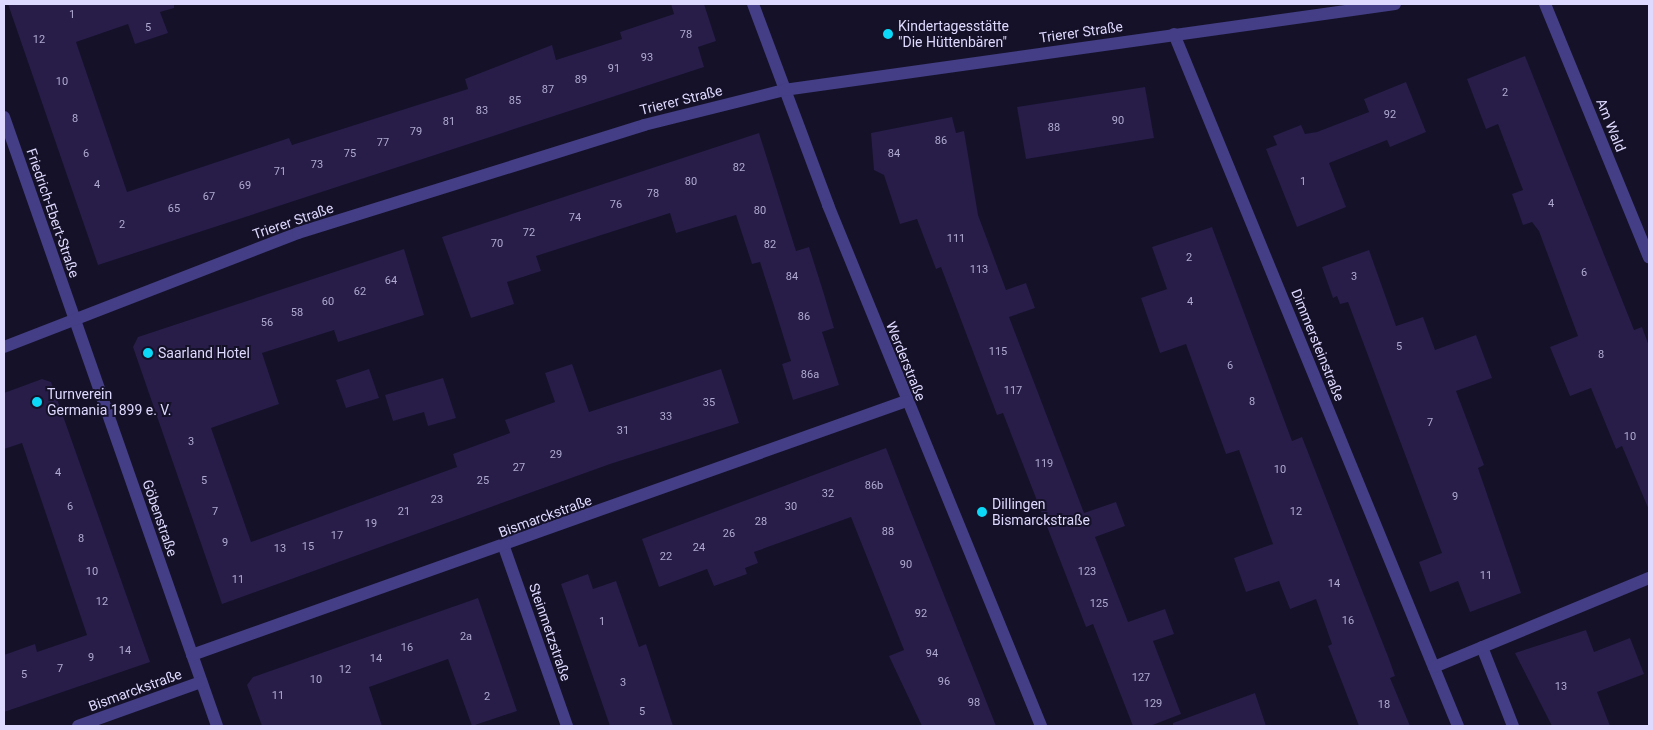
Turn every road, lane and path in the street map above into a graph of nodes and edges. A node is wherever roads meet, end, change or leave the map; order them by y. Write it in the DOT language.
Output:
graph roads {
  1 [pos="753,4"];
  2 [pos="1395,4"];
  3 [pos="1545,4"];
  4 [pos="1174,34"];
  5 [pos="784,90"];
  6 [pos="4,117"];
  7 [pos="1649,257"];
  8 [pos="74,319"];
  9 [pos="4,347"];
  10 [pos="906,401"];
  11 [pos="504,547"];
  12 [pos="1649,578"];
  13 [pos="1482,647"];
  14 [pos="192,655"];
  15 [pos="1434,667"];
  16 [pos="202,682"];
  17 [pos="78,726"];
  18 [pos="217,726"];
  19 [pos="567,726"];
  20 [pos="1041,726"];
  21 [pos="1458,726"];
  22 [pos="1513,726"];
  1 -- 5 [label="street, Werderstraße"];
  2 -- 4 [label="street, Trierer Straße"];
  3 -- 7 [label="street, Am Wald"];
  4 -- 5 [label="street, Trierer Straße"];
  4 -- 15 [label="street, Dimmersteinstraße"];
  5 -- 8 [label="street, Trierer Straße"];
  5 -- 10 [label="street, Werderstraße"];
  6 -- 8 [label="street, Friedrich-Ebert-Straße"];
  8 -- 9 [label="street, Trierer Straße"];
  8 -- 14 [label="street, Göbenstraße"];
  10 -- 11 [label="street, Bismarckstraße"];
  10 -- 20 [label="street, Werderstraße"];
  11 -- 14 [label="street, Bismarckstraße"];
  11 -- 19 [label="street, Steinmetzstraße"];
  12 -- 13 [label="street"];
  13 -- 15 [label="street"];
  13 -- 22 [label="street"];
  14 -- 16 [label="street, Göbenstraße"];
  15 -- 21 [label="street, Dimmersteinstraße"];
  16 -- 17 [label="street, Bismarckstraße"];
  16 -- 18 [label="street, Göbenstraße"];
}
